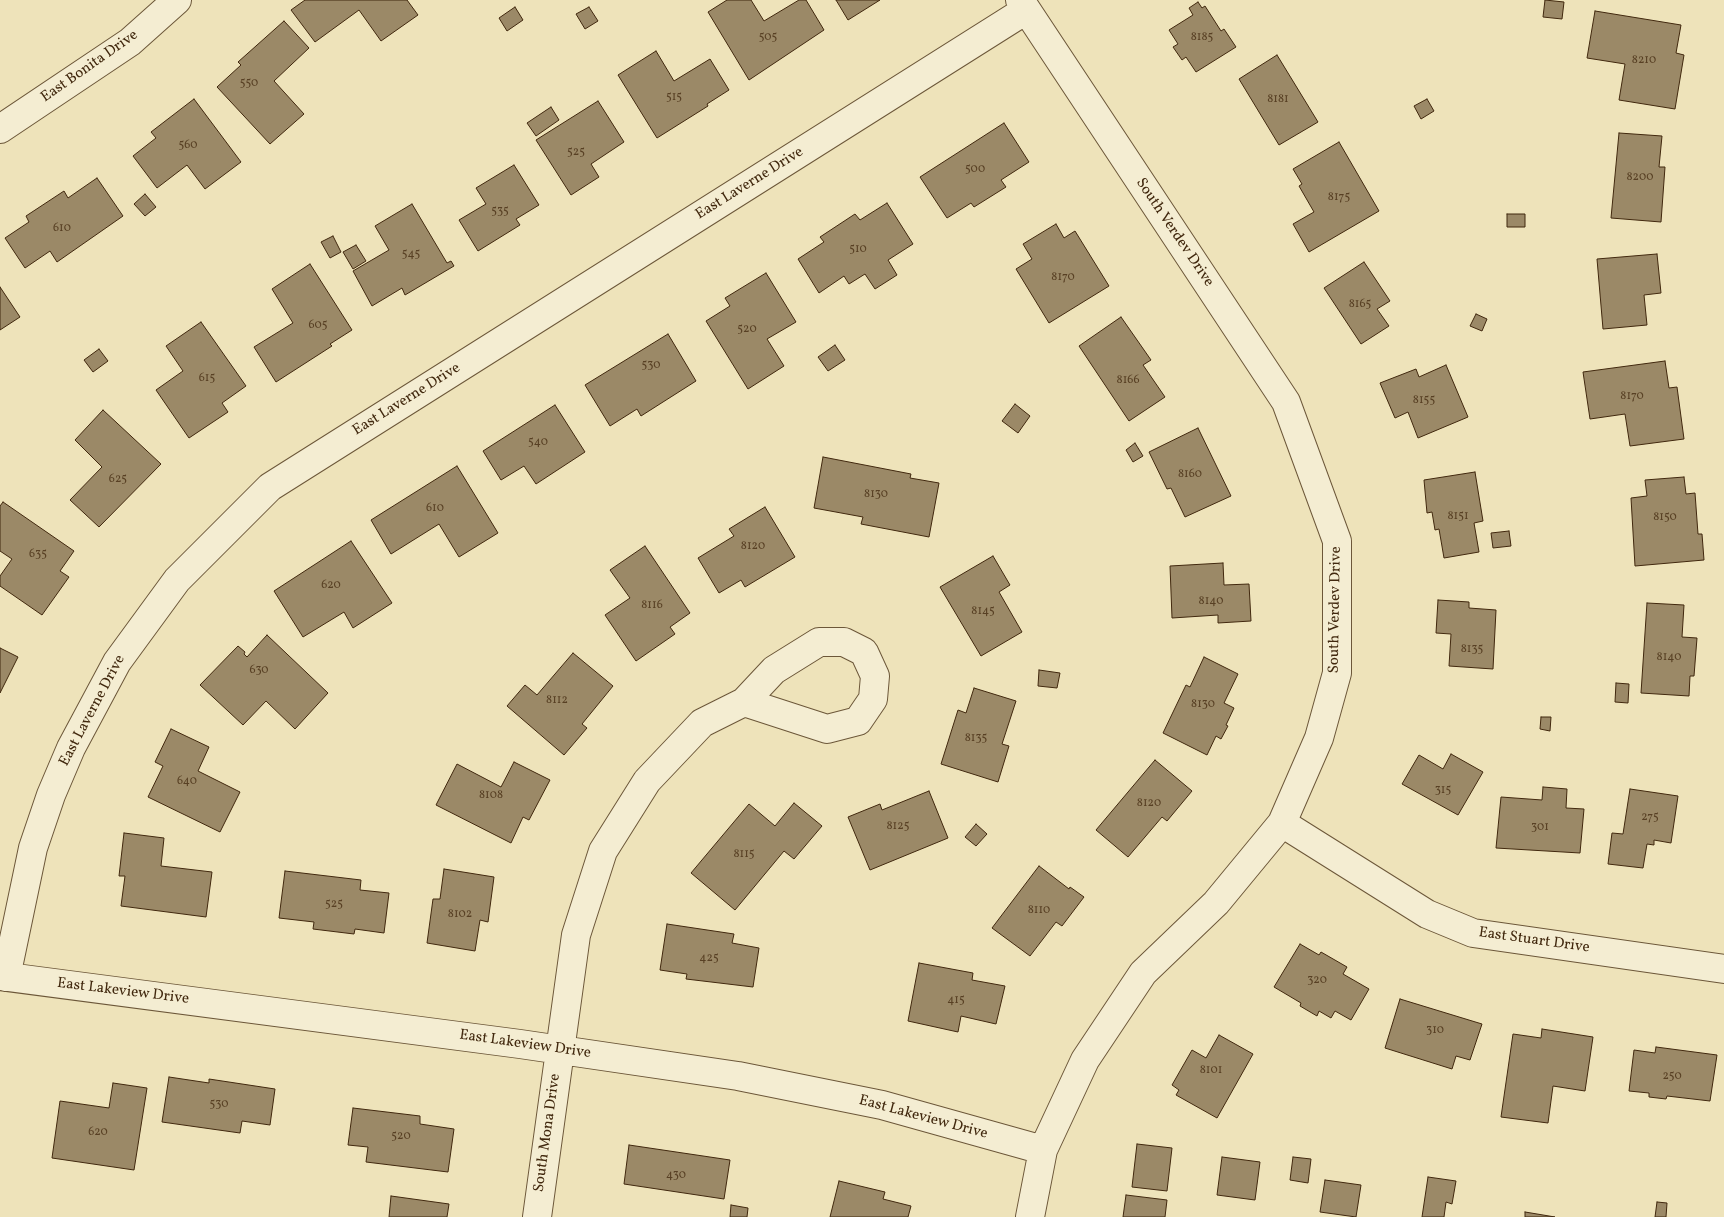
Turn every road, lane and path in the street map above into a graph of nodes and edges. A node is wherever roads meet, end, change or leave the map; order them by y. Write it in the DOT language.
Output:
graph roads {
  1 [pos="177,0"];
  2 [pos="1023,5"];
  3 [pos="0,129"];
  4 [pos="744,702"];
  5 [pos="1282,823"];
  6 [pos="1724,969"];
  7 [pos="3,976"];
  8 [pos="560,1050"];
  9 [pos="1043,1150"];
  10 [pos="537,1217"];
  11 [pos="1030,1217"];
  1 -- 3 [label="street, East Bonita Drive"];
  2 -- 5 [label="street, South Verdev Drive"];
  2 -- 7 [label="street, East Laverne Drive"];
  4 -- 8 [label="street, South Mona Drive"];
  5 -- 6 [label="street, East Stuart Drive"];
  5 -- 9 [label="street, South Verdev Drive"];
  7 -- 8 [label="street, East Lakeview Drive"];
  8 -- 9 [label="street, East Lakeview Drive"];
  8 -- 10 [label="street, South Mona Drive"];
  9 -- 11 [label="street, South Verdev Drive"];
}
